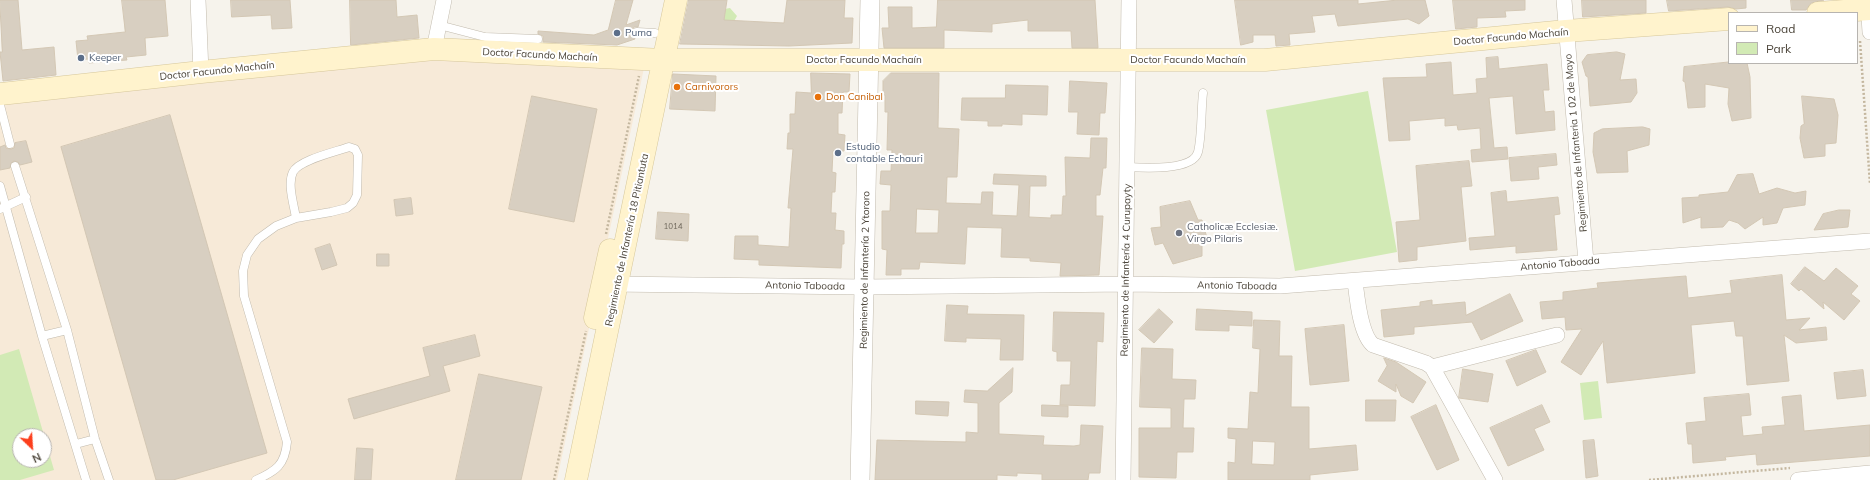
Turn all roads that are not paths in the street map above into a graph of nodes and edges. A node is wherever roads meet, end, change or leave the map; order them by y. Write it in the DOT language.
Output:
graph roads {
  1 [pos="198,0"];
  2 [pos="444,0"];
  3 [pos="662,0"];
  4 [pos="676,0"];
  5 [pos="870,0"];
  6 [pos="1129,0"];
  7 [pos="1564,0"];
  8 [pos="1869,6"];
  9 [pos="1825,12"];
  10 [pos="1728,20"];
  11 [pos="439,25"];
  12 [pos="1566,31"];
  13 [pos="1865,33"];
  14 [pos="538,39"];
  15 [pos="480,44"];
  16 [pos="434,49"];
  17 [pos="657,59"];
  18 [pos="869,60"];
  19 [pos="1128,60"];
  20 [pos="201,72"];
  21 [pos="1202,93"];
  22 [pos="0,94"];
  23 [pos="0,105"];
  24 [pos="10,144"];
  25 [pos="15,166"];
  26 [pos="1127,167"];
  27 [pos="0,186"];
  28 [pos="26,197"];
  29 [pos="3,207"];
  30 [pos="296,218"];
  31 [pos="1870,241"];
  32 [pos="1586,262"];
  33 [pos="1355,281"];
  34 [pos="610,284"];
  35 [pos="1126,284"];
  36 [pos="864,287"];
  37 [pos="67,330"];
  38 [pos="1557,335"];
  39 [pos="42,336"];
  40 [pos="1432,367"];
  41 [pos="95,439"];
  42 [pos="76,444"];
  43 [pos="1870,473"];
  44 [pos="1794,474"];
  45 [pos="86,480"];
  46 [pos="109,480"];
  47 [pos="256,480"];
  48 [pos="562,480"];
  49 [pos="576,480"];
  50 [pos="860,480"];
  51 [pos="1123,480"];
  52 [pos="1494,480"];
  1 -- 20 [label="street"];
  2 -- 11 [label="street"];
  3 -- 17 [label="main road, Regimiento de Infantería 18 Pitiantuta"];
  4 -- 17 [label="main road, Regimiento de Infantería 18 Pitiantuta"];
  5 -- 18 [label="street, Regimiento de Infantería 2 Ytororo"];
  6 -- 19 [label="street, Regimiento de Infantería 4 Curupayty"];
  7 -- 12 [label="street, Regimiento de Infanteria 1 02 de Mayo"];
  8 -- 9 [label="main road"];
  8 -- 13 [label="street"];
  10 -- 12 [label="main road, Doctor Facundo Machaín"];
  11 -- 15 [label="lane"];
  11 -- 16 [label="street"];
  12 -- 19 [label="main road, Doctor Facundo Machaín"];
  12 -- 32 [label="street, Regimiento de Infanteria 1 02 de Mayo"];
  14 -- 15 [label="lane"];
  15 -- 16 [label="main road, Doctor Facundo Machaín"];
  15 -- 17 [label="main road, Doctor Facundo Machaín"];
  16 -- 20 [label="main road, Doctor Facundo Machaín"];
  17 -- 18 [label="main road, Doctor Facundo Machaín"];
  17 -- 34 [label="main road, Regimiento de Infantería 18 Pitiantuta"];
  18 -- 19 [label="main road, Doctor Facundo Machaín"];
  18 -- 36 [label="street, Regimiento de Infantería 2 Ytororo"];
  19 -- 26 [label="street, Regimiento de Infantería 4 Curupayty"];
  20 -- 22 [label="main road, Doctor Facundo Machaín"];
  21 -- 26 [label="lane"];
  23 -- 24 [label="lane"];
  25 -- 28 [label="lane"];
  26 -- 35 [label="street, Regimiento de Infantería 4 Curupayty"];
  27 -- 29 [label="lane"];
  28 -- 29 [label="lane"];
  28 -- 37 [label="lane"];
  29 -- 39 [label="lane"];
  30 -- 30 [label="lane"];
  30 -- 47 [label="lane"];
  31 -- 32 [label="street, Antonio Taboada"];
  32 -- 33 [label="street, Antonio Taboada"];
  33 -- 35 [label="street, Antonio Taboada"];
  33 -- 40 [label="street"];
  34 -- 36 [label="street, Antonio Taboada"];
  34 -- 48 [label="main road, Regimiento de Infantería 18 Pitiantuta"];
  34 -- 49 [label="main road, Regimiento de Infantería 18 Pitiantuta"];
  35 -- 36 [label="street, Antonio Taboada"];
  35 -- 51 [label="street, Regimiento de Infantería 4 Curupayty"];
  36 -- 50 [label="street, Regimiento de Infantería 2 Ytororo"];
  37 -- 39 [label="lane"];
  37 -- 41 [label="lane"];
  38 -- 40 [label="street"];
  39 -- 42 [label="lane"];
  40 -- 52 [label="street"];
  41 -- 42 [label="lane"];
  41 -- 46 [label="lane"];
  42 -- 45 [label="lane"];
  43 -- 44 [label="street"];
}
